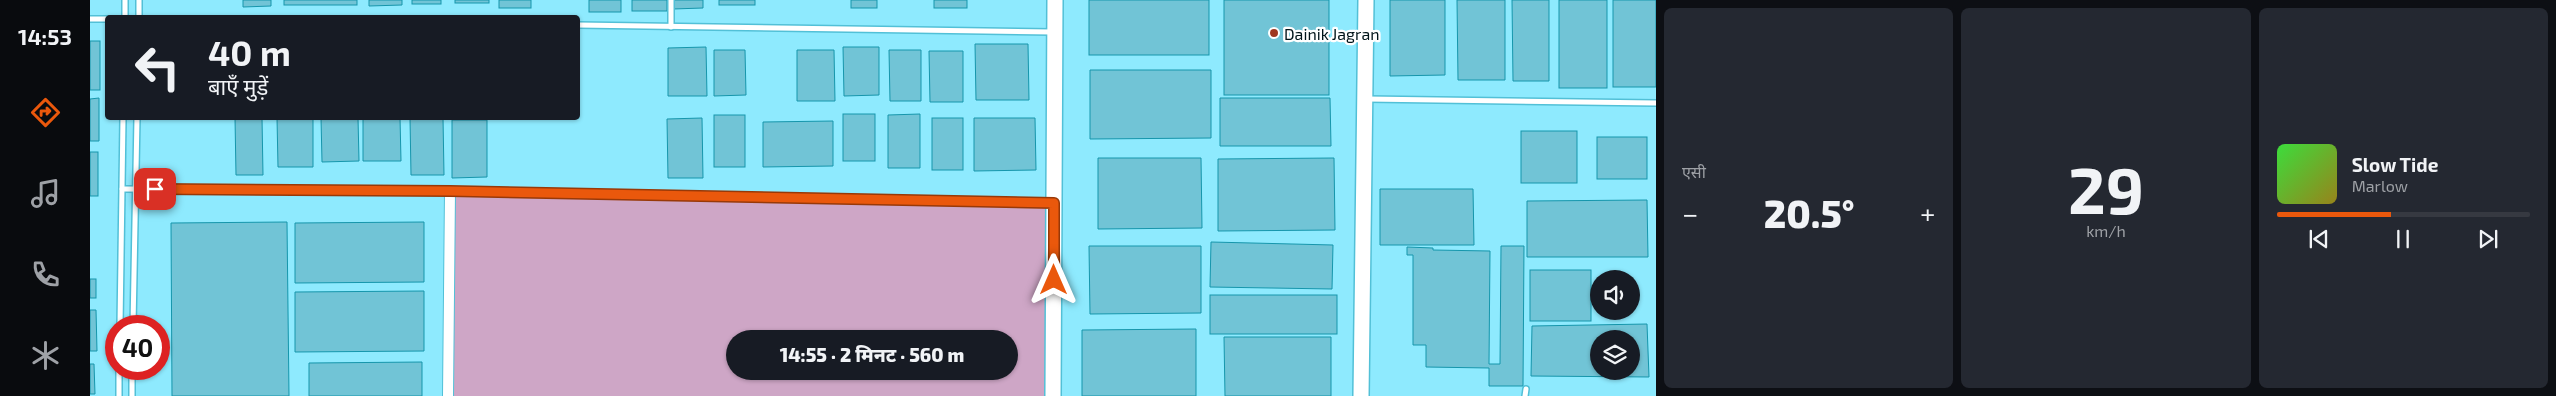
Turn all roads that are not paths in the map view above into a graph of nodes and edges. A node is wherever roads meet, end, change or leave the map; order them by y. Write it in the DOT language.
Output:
graph roads {
  1 [pos="125,0"];
  2 [pos="139,0"];
  3 [pos="671,0"];
  4 [pos="1055,0"];
  5 [pos="1366,0"];
  6 [pos="124,15"];
  7 [pos="139,15"];
  8 [pos="90,19"];
  9 [pos="105,19"];
  10 [pos="580,25"];
  11 [pos="672,27"];
  12 [pos="1055,32"];
  13 [pos="1365,99"];
  14 [pos="1656,103"];
  15 [pos="123,120"];
  16 [pos="137,120"];
  17 [pos="122,189"];
  18 [pos="135,189"];
  19 [pos="450,191"];
  20 [pos="1054,203"];
  21 [pos="120,315"];
  22 [pos="133,315"];
  23 [pos="119,380"];
  24 [pos="132,380"];
  25 [pos="1526,389"];
  26 [pos="119,396"];
  27 [pos="132,396"];
  28 [pos="448,396"];
  29 [pos="1053,396"];
  30 [pos="1361,396"];
  31 [pos="1525,396"];
  1 -- 6 [label="lane"];
  2 -- 7 [label="lane"];
  3 -- 11 [label="lane"];
  4 -- 12 [label="street"];
  5 -- 13 [label="street"];
  8 -- 9 [label="lane"];
  10 -- 11 [label="lane"];
  11 -- 12 [label="lane"];
  12 -- 20 [label="street"];
  13 -- 14 [label="lane"];
  13 -- 30 [label="street"];
  15 -- 17 [label="lane"];
  16 -- 18 [label="lane"];
  17 -- 18 [label="lane"];
  17 -- 21 [label="lane"];
  18 -- 19 [label="lane"];
  18 -- 22 [label="lane"];
  19 -- 20 [label="lane"];
  19 -- 28 [label="street"];
  20 -- 29 [label="street"];
  23 -- 26 [label="lane"];
  24 -- 27 [label="lane"];
  25 -- 31 [label="lane"];
}
